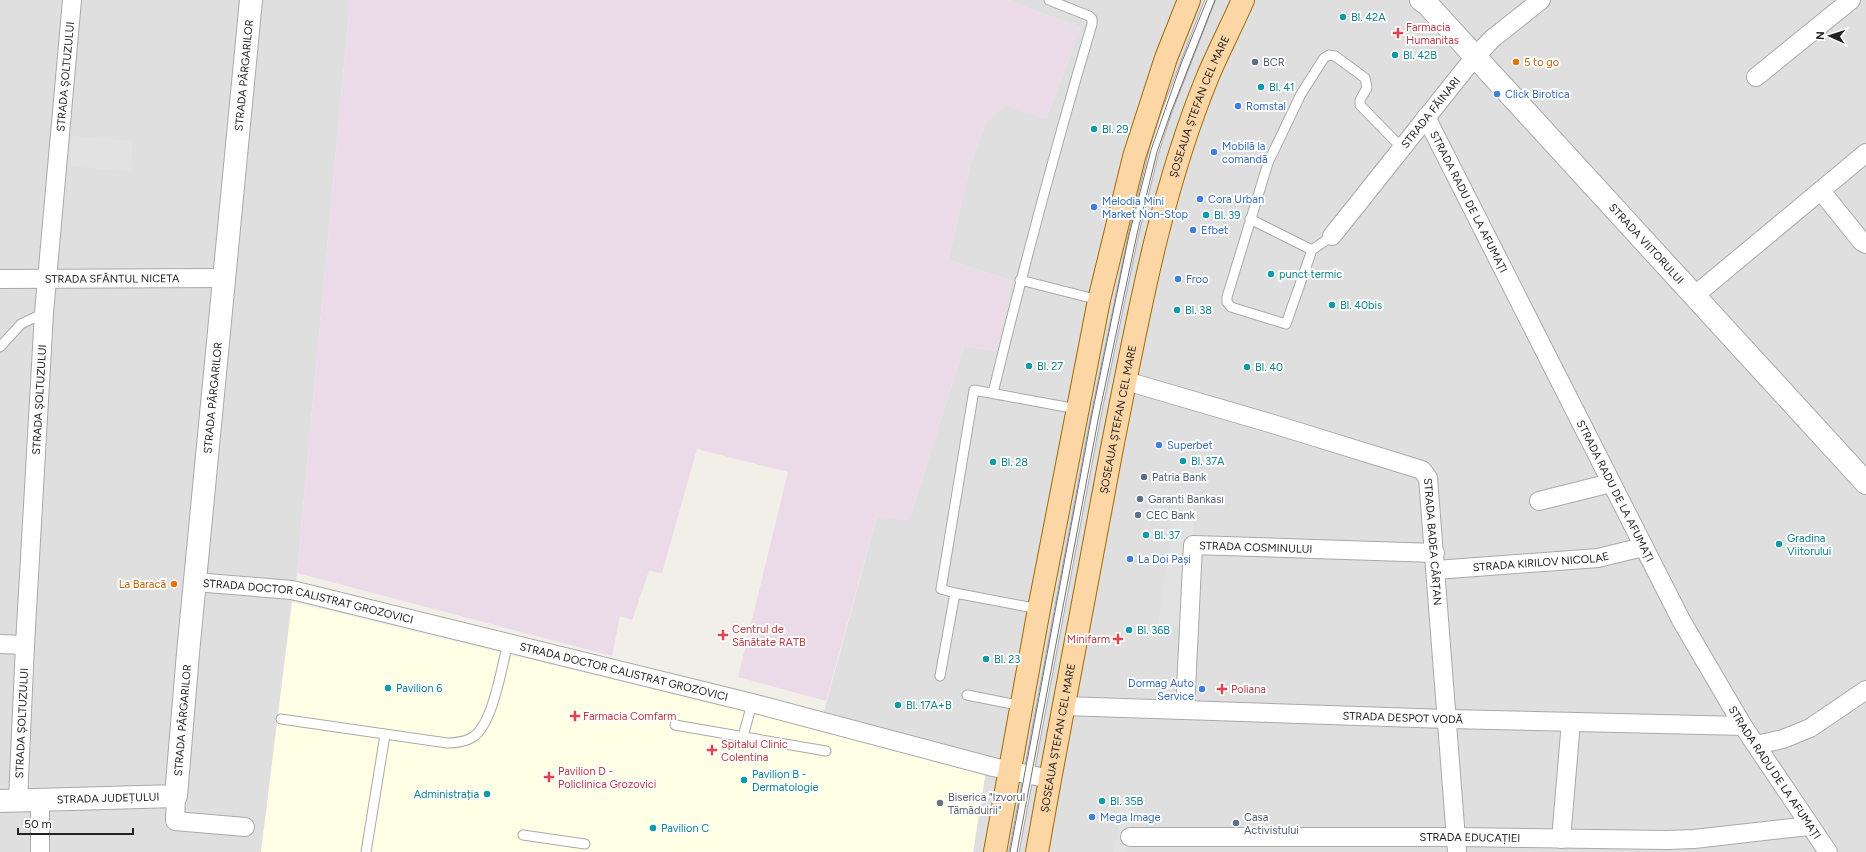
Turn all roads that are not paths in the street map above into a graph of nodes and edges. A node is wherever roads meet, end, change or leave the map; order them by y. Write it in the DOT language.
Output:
graph roads {
  1 [pos="72,0"];
  2 [pos="251,0"];
  3 [pos="1049,0"];
  4 [pos="1189,0"];
  5 [pos="1210,0"];
  6 [pos="1243,0"];
  7 [pos="1541,0"];
  8 [pos="1851,0"];
  9 [pos="1425,1"];
  10 [pos="1475,57"];
  11 [pos="1756,77"];
  12 [pos="1426,117"];
  13 [pos="1402,148"];
  14 [pos="1866,153"];
  15 [pos="1821,191"];
  16 [pos="1250,219"];
  17 [pos="1332,236"];
  18 [pos="1866,244"];
  19 [pos="1312,250"];
  20 [pos="47,278"];
  21 [pos="224,278"];
  22 [pos="0,279"];
  23 [pos="1020,280"];
  24 [pos="1694,296"];
  25 [pos="1099,300"];
  26 [pos="44,313"];
  27 [pos="0,347"];
  28 [pos="1126,382"];
  29 [pos="994,393"];
  30 [pos="1077,409"];
  31 [pos="1610,483"];
  32 [pos="1866,483"];
  33 [pos="1538,501"];
  34 [pos="1643,547"];
  35 [pos="1436,562"];
  36 [pos="195,582"];
  37 [pos="955,593"];
  38 [pos="1039,608"];
  39 [pos="508,642"];
  40 [pos="0,644"];
  41 [pos="25,645"];
  42 [pos="940,676"];
  43 [pos="1866,690"];
  44 [pos="967,695"];
  45 [pos="752,703"];
  46 [pos="1022,706"];
  47 [pos="1064,706"];
  48 [pos="1185,710"];
  49 [pos="281,719"];
  50 [pos="1447,719"];
  51 [pos="1571,722"];
  52 [pos="675,725"];
  53 [pos="1743,726"];
  54 [pos="385,735"];
  55 [pos="743,736"];
  56 [pos="1756,745"];
  57 [pos="826,751"];
  58 [pos="1019,773"];
  59 [pos="1050,779"];
  60 [pos="176,796"];
  61 [pos="40,800"];
  62 [pos="9,801"];
  63 [pos="1809,826"];
  64 [pos="245,827"];
  65 [pos="522,835"];
  66 [pos="1130,837"];
  67 [pos="1561,839"];
  68 [pos="585,844"];
  69 [pos="1456,844"];
  70 [pos="40,852"];
  71 [pos="366,852"];
  72 [pos="995,852"];
  73 [pos="1014,852"];
  74 [pos="1037,852"];
  75 [pos="1828,852"];
  1 -- 20 [label="street, STRADA ȘOLTUZULUI"];
  2 -- 21 [label="street, STRADA PÂRGARILOR"];
  3 -- 23 [label="lane"];
  4 -- 25 [label="main road, ȘOSEAUA ȘTEFAN CEL MARE"];
  5 -- 58 [label="lane, ȘOSEAUA ȘTEFAN CEL MARE"];
  6 -- 28 [label="main road, ȘOSEAUA ȘTEFAN CEL MARE"];
  7 -- 10 [label="street, STRADA FĂINARI"];
  8 -- 11 [label="street"];
  9 -- 10 [label="street, STRADA VIITORULUI"];
  10 -- 12 [label="street, STRADA FĂINARI"];
  10 -- 24 [label="street, STRADA VIITORULUI"];
  12 -- 13 [label="street, STRADA FĂINARI"];
  12 -- 31 [label="street, STRADA RADU DE LA AFUMAȚI"];
  13 -- 16 [label="lane"];
  13 -- 17 [label="street, STRADA FĂINARI"];
  14 -- 15 [label="street"];
  15 -- 18 [label="street"];
  15 -- 24 [label="street"];
  16 -- 19 [label="lane"];
  16 -- 19 [label="lane"];
  17 -- 19 [label="lane"];
  20 -- 21 [label="street, STRADA SFÂNTUL NICETA"];
  20 -- 22 [label="street, STRADA SFÂNTUL NICETA"];
  20 -- 26 [label="street, STRADA ȘOLTUZULUI"];
  21 -- 36 [label="street, STRADA PÂRGARILOR"];
  23 -- 25 [label="lane"];
  23 -- 29 [label="lane"];
  24 -- 32 [label="street, STRADA VIITORULUI"];
  25 -- 30 [label="main road, ȘOSEAUA ȘTEFAN CEL MARE"];
  26 -- 27 [label="lane"];
  26 -- 41 [label="street, STRADA ȘOLTUZULUI"];
  28 -- 35 [label="street, STRADA BADEA CÂRȚAN"];
  28 -- 47 [label="main road, ȘOSEAUA ȘTEFAN CEL MARE"];
  29 -- 30 [label="lane"];
  29 -- 37 [label="lane"];
  30 -- 38 [label="main road, ȘOSEAUA ȘTEFAN CEL MARE"];
  31 -- 33 [label="street"];
  31 -- 34 [label="street, STRADA RADU DE LA AFUMAȚI"];
  34 -- 35 [label="street, STRADA KIRILOV NICOLAE"];
  34 -- 53 [label="street, STRADA RADU DE LA AFUMAȚI"];
  35 -- 48 [label="street, STRADA COSMINULUI"];
  35 -- 50 [label="street, STRADA BADEA CÂRȚAN"];
  36 -- 39 [label="street, STRADA DOCTOR CALISTRAT GROZOVICI"];
  36 -- 60 [label="street, STRADA PÂRGARILOR"];
  37 -- 38 [label="lane"];
  37 -- 42 [label="lane"];
  38 -- 46 [label="main road, ȘOSEAUA ȘTEFAN CEL MARE"];
  39 -- 45 [label="street, STRADA DOCTOR CALISTRAT GROZOVICI"];
  39 -- 54 [label="lane"];
  40 -- 41 [label="street"];
  41 -- 62 [label="street, STRADA ȘOLTUZULUI"];
  43 -- 56 [label="street"];
  44 -- 46 [label="lane"];
  45 -- 55 [label="lane"];
  45 -- 58 [label="street, STRADA DOCTOR CALISTRAT GROZOVICI"];
  46 -- 58 [label="main road, ȘOSEAUA ȘTEFAN CEL MARE"];
  47 -- 48 [label="street, STRADA DESPOT VODĂ"];
  47 -- 59 [label="main road, ȘOSEAUA ȘTEFAN CEL MARE"];
  48 -- 50 [label="street, STRADA DESPOT VODĂ"];
  49 -- 54 [label="lane"];
  50 -- 51 [label="street, STRADA DESPOT VODĂ"];
  50 -- 69 [label="street, STRADA BADEA CÂRȚAN"];
  51 -- 53 [label="street, STRADA DESPOT VODĂ"];
  51 -- 67 [label="street"];
  52 -- 55 [label="lane"];
  53 -- 56 [label="street, STRADA RADU DE LA AFUMAȚI"];
  54 -- 71 [label="lane"];
  55 -- 57 [label="lane"];
  56 -- 63 [label="street, STRADA RADU DE LA AFUMAȚI"];
  58 -- 59 [label="street, STRADA DOCTOR CALISTRAT GROZOVICI"];
  58 -- 72 [label="main road, ȘOSEAUA ȘTEFAN CEL MARE"];
  58 -- 73 [label="lane, ȘOSEAUA ȘTEFAN CEL MARE"];
  59 -- 74 [label="main road, ȘOSEAUA ȘTEFAN CEL MARE"];
  60 -- 61 [label="street, STRADA JUDEȚULUI"];
  60 -- 64 [label="street"];
  61 -- 62 [label="street, STRADA JUDEȚULUI"];
  61 -- 70 [label="street"];
  63 -- 67 [label="street, STRADA EDUCAȚIEI"];
  63 -- 75 [label="street, STRADA RADU DE LA AFUMAȚI"];
  65 -- 68 [label="lane"];
  66 -- 69 [label="street, STRADA EDUCAȚIEI"];
  67 -- 69 [label="street, STRADA EDUCAȚIEI"];
}
